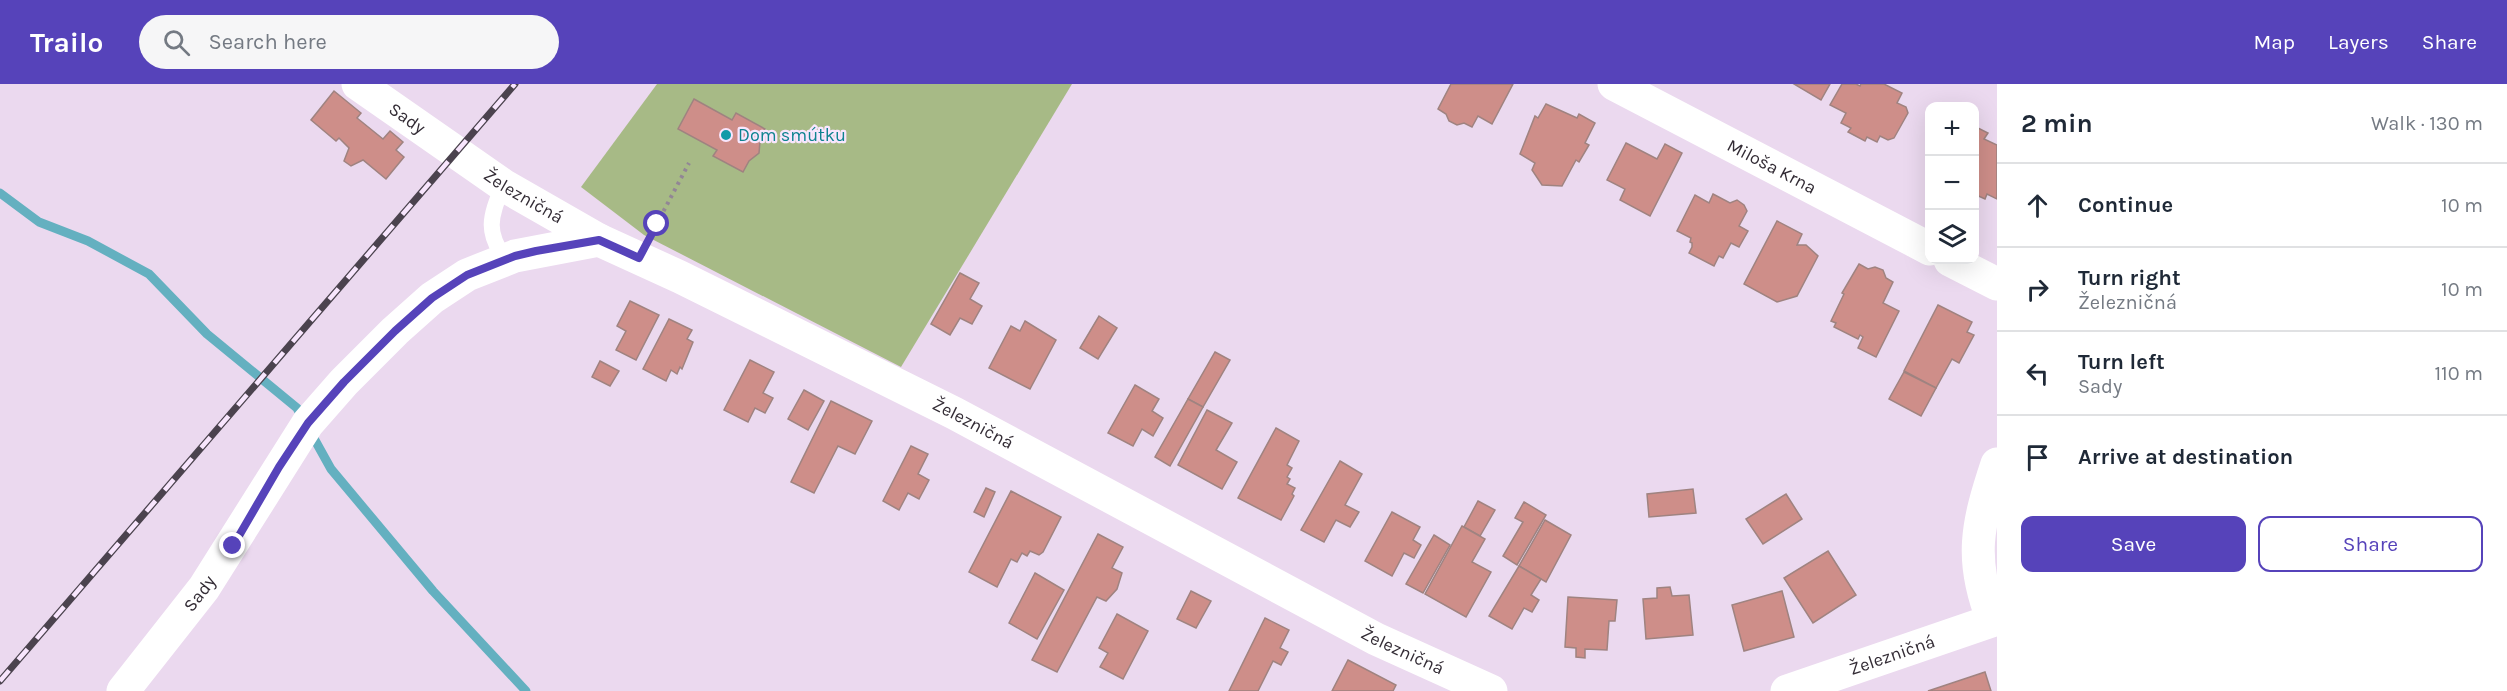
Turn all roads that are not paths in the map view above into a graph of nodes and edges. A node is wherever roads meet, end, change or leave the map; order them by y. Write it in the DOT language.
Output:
graph roads {
  1 [pos="358,84"];
  2 [pos="1614,84"];
  3 [pos="455,152"];
  4 [pos="503,185"];
  5 [pos="599,240"];
  6 [pos="1925,247"];
  7 [pos="506,260"];
  8 [pos="1958,264"];
  9 [pos="1997,284"];
  10 [pos="1997,464"];
  11 [pos="1995,619"];
  12 [pos="123,691"];
  13 [pos="1491,691"];
  14 [pos="1786,691"];
  1 -- 3 [label="street, Sady"];
  2 -- 6 [label="street, Miloša Krna"];
  3 -- 4 [label="street, Železničná"];
  4 -- 5 [label="street, Železničná"];
  4 -- 7 [label="lane"];
  5 -- 7 [label="street, Sady"];
  5 -- 13 [label="street, Železničná"];
  7 -- 12 [label="street, Sady"];
  8 -- 9 [label="street"];
  10 -- 11 [label="street"];
  11 -- 14 [label="street, Železničná"];
}
